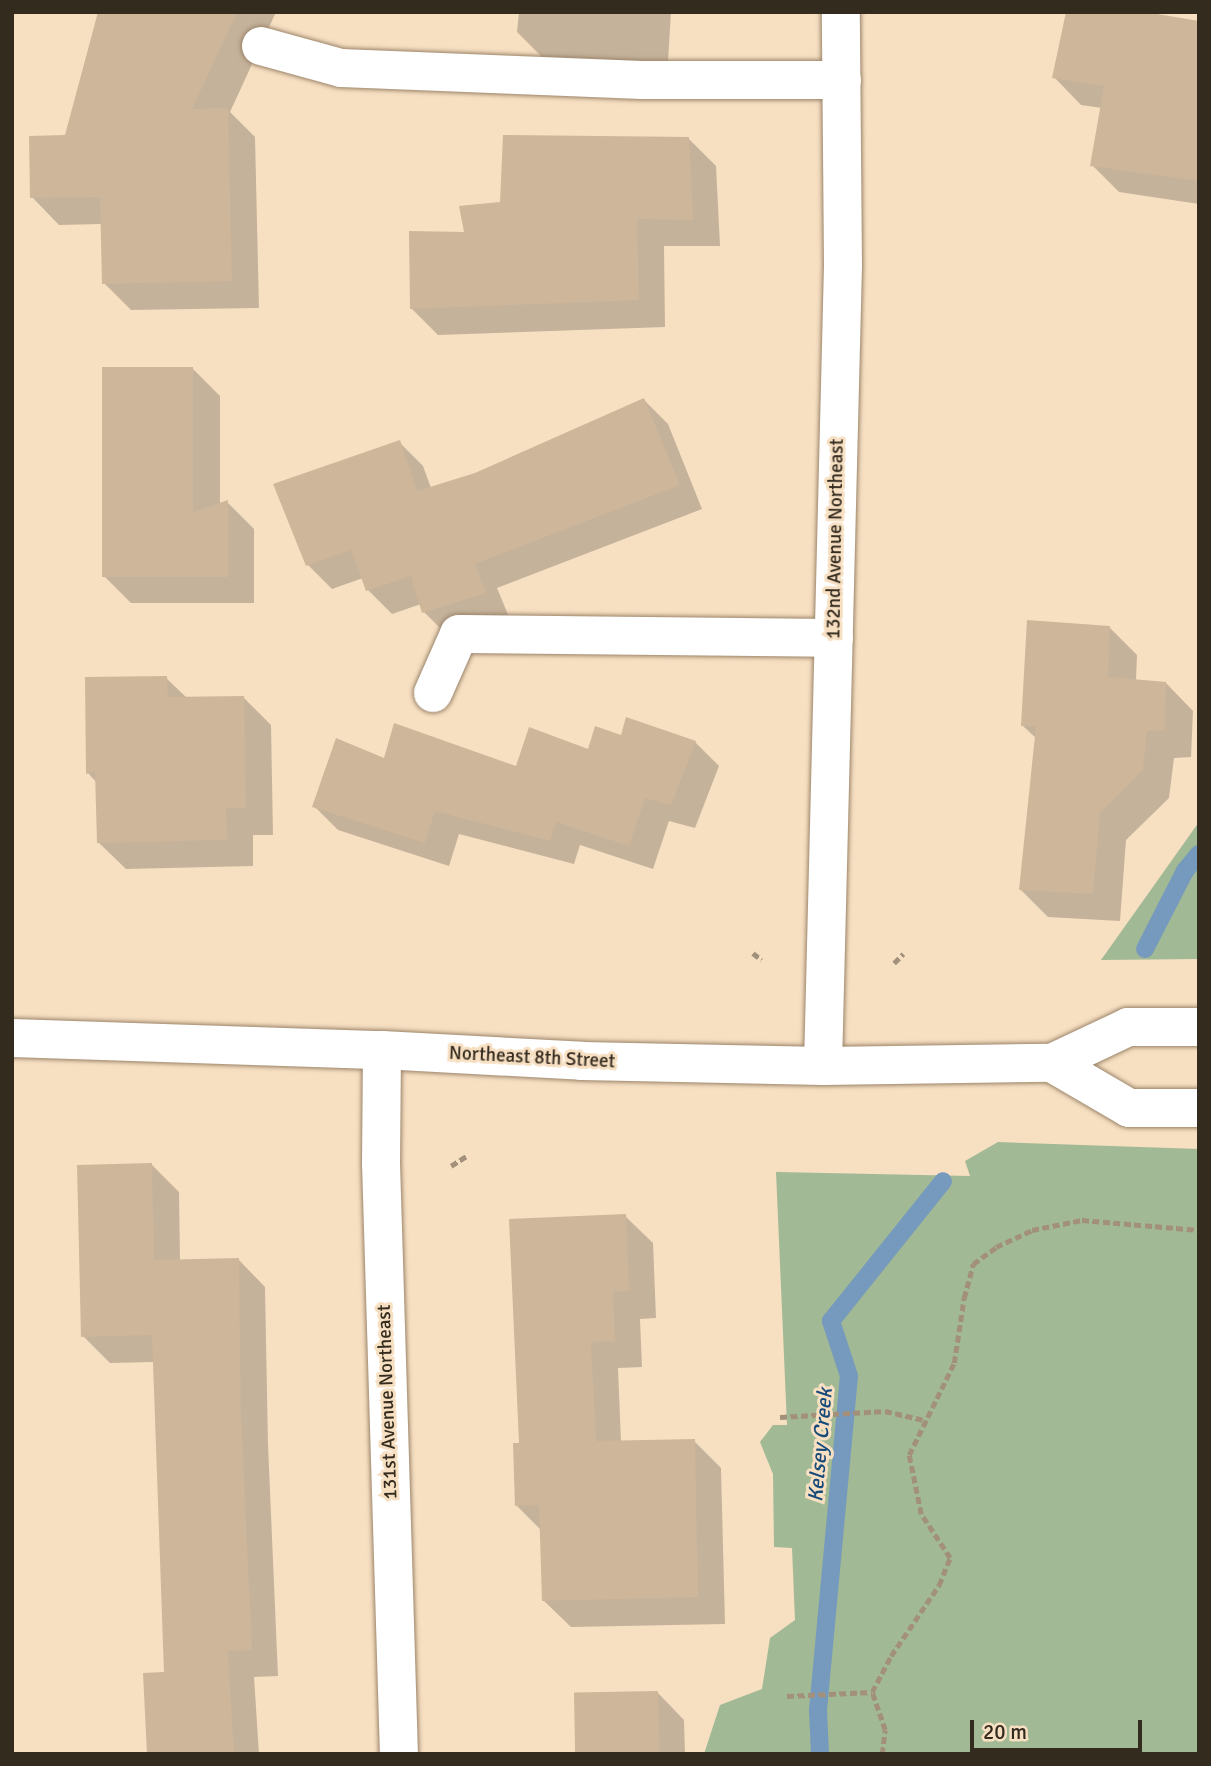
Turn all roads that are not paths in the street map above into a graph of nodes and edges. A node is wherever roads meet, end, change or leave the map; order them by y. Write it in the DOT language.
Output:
graph roads {
  1 [pos="841,12"];
  2 [pos="261,46"];
  3 [pos="842,80"];
  4 [pos="834,638"];
  5 [pos="433,693"];
  6 [pos="1199,1027"];
  7 [pos="12,1038"];
  8 [pos="382,1050"];
  9 [pos="1052,1063"];
  10 [pos="823,1066"];
  11 [pos="1199,1108"];
  12 [pos="399,1754"];
  1 -- 3 [label="street, 132nd Avenue Northeast"];
  2 -- 3 [label="street"];
  3 -- 4 [label="street, 132nd Avenue Northeast"];
  4 -- 5 [label="street"];
  4 -- 10 [label="street, 132nd Avenue Northeast"];
  6 -- 9 [label="street, Northeast 8th Street"];
  7 -- 8 [label="street, Northeast 8th Street"];
  8 -- 10 [label="street, Northeast 8th Street"];
  8 -- 12 [label="street, 131st Avenue Northeast"];
  9 -- 10 [label="street, Northeast 8th Street"];
  9 -- 11 [label="street"];
}
